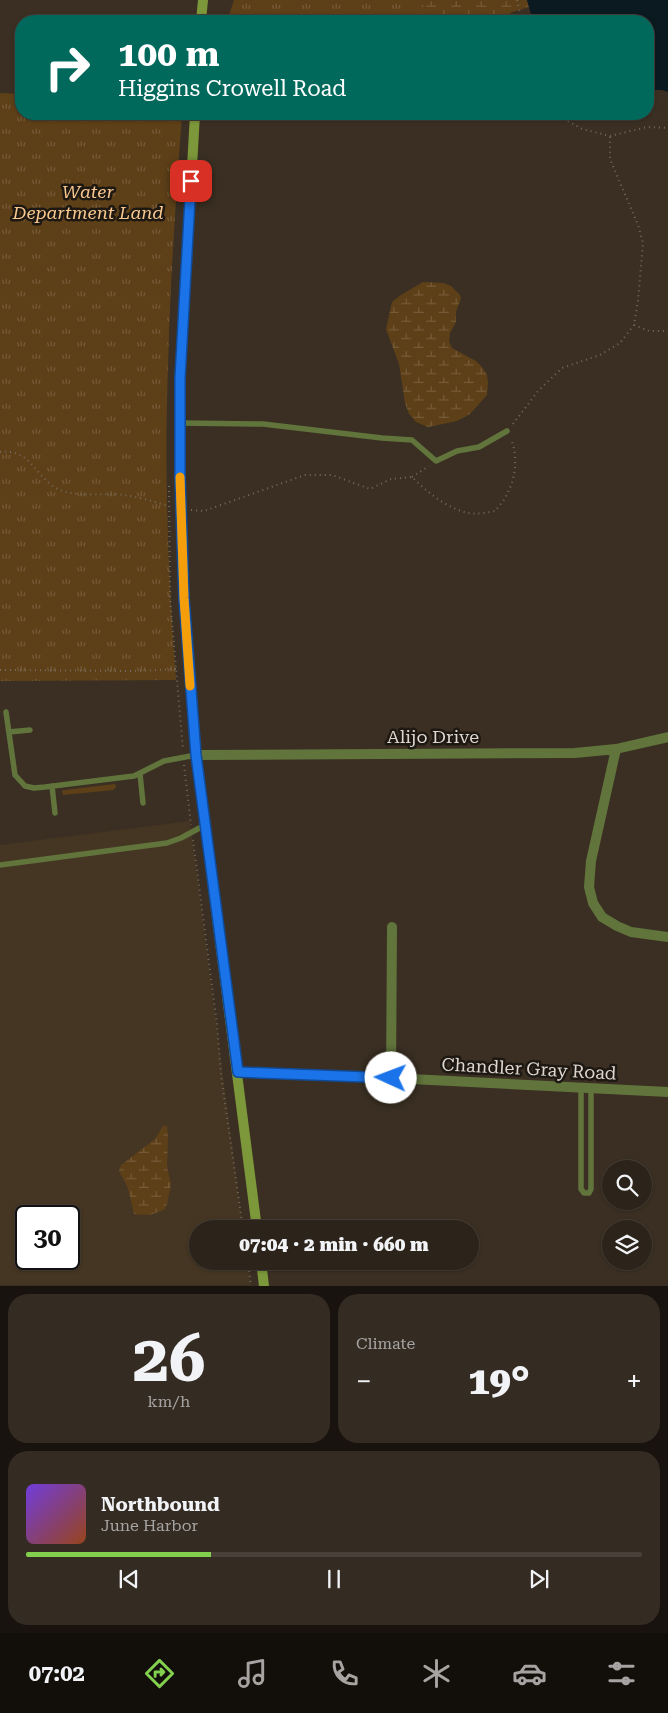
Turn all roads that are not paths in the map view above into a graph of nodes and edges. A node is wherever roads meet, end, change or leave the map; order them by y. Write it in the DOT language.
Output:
graph roads {
  1 [pos="203,0"];
  2 [pos="202,15"];
  3 [pos="195,120"];
  4 [pos="180,423"];
  5 [pos="507,431"];
  6 [pos="6,712"];
  7 [pos="30,730"];
  8 [pos="8,732"];
  9 [pos="668,737"];
  10 [pos="616,749"];
  11 [pos="196,755"];
  12 [pos="140,774"];
  13 [pos="52,786"];
  14 [pos="143,803"];
  15 [pos="55,813"];
  16 [pos="205,825"];
  17 [pos="0,865"];
  18 [pos="392,927"];
  19 [pos="668,937"];
  20 [pos="238,1072"];
  21 [pos="391,1078"];
  22 [pos="581,1088"];
  23 [pos="592,1088"];
  24 [pos="668,1092"];
  25 [pos="256,1220"];
  26 [pos="262,1270"];
  27 [pos="264,1286"];
  1 -- 2 [label="main road"];
  3 -- 4 [label="main road"];
  4 -- 5 [label="lane"];
  4 -- 11 [label="main road"];
  6 -- 8 [label="lane"];
  7 -- 8 [label="lane"];
  8 -- 13 [label="lane"];
  9 -- 10 [label="street, Alijo Drive"];
  10 -- 11 [label="street, Alijo Drive"];
  10 -- 19 [label="street"];
  11 -- 12 [label="lane"];
  11 -- 16 [label="main road"];
  12 -- 13 [label="lane"];
  12 -- 14 [label="lane"];
  13 -- 15 [label="lane"];
  16 -- 17 [label="lane"];
  16 -- 20 [label="main road"];
  18 -- 21 [label="street"];
  20 -- 21 [label="street, Chandler Gray Road"];
  20 -- 25 [label="main road"];
  21 -- 22 [label="street, Chandler Gray Road"];
  22 -- 23 [label="street, Chandler Gray Road"];
  22 -- 23 [label="lane"];
  23 -- 24 [label="street, Chandler Gray Road"];
  26 -- 27 [label="main road"];
}
